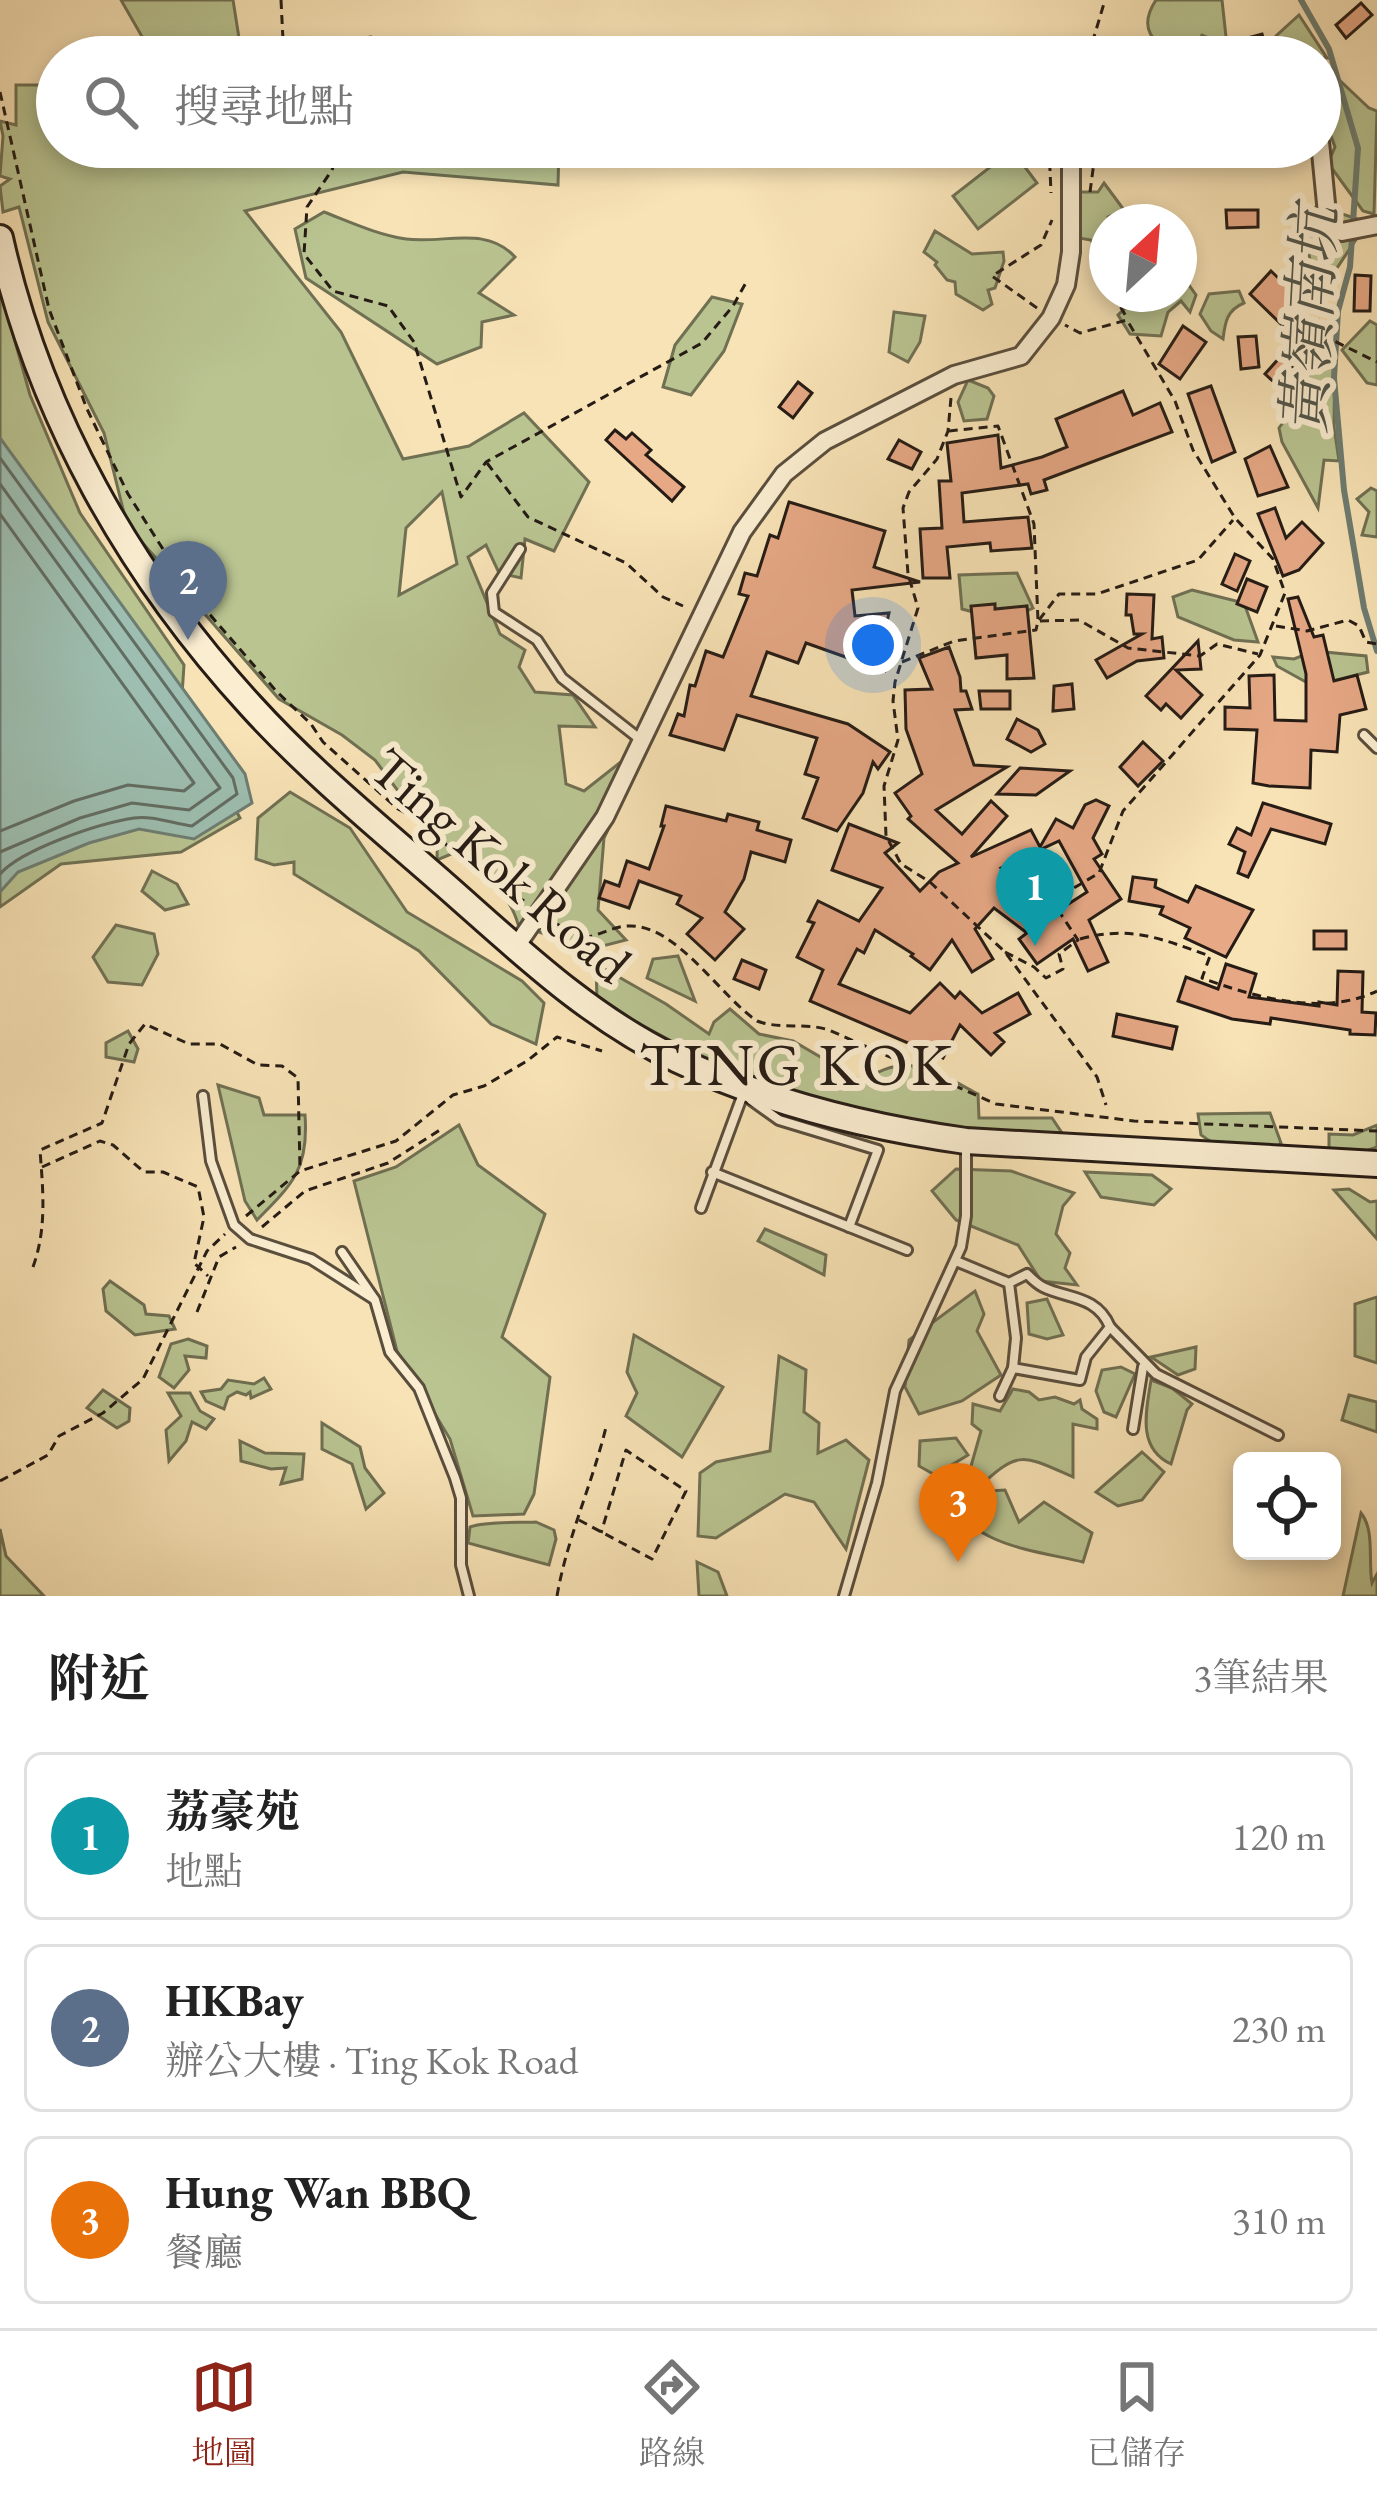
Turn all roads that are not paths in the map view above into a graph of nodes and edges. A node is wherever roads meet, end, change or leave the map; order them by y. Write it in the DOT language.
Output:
graph roads {
  1 [pos="1071,168"];
  2 [pos="1323,168"];
  3 [pos="1377,225"];
  4 [pos="0,238"];
  5 [pos="520,549"];
  6 [pos="1364,735"];
  7 [pos="643,741"];
  8 [pos="1377,748"];
  9 [pos="515,948"];
  10 [pos="745,1091"];
  11 [pos="203,1096"];
  12 [pos="966,1141"];
  13 [pos="1377,1164"];
  14 [pos="712,1172"];
  15 [pos="701,1208"];
  16 [pos="850,1228"];
  17 [pos="907,1250"];
  18 [pos="342,1252"];
  19 [pos="956,1261"];
  20 [pos="1009,1283"];
  21 [pos="375,1300"];
  22 [pos="1110,1327"];
  23 [pos="1144,1366"];
  24 [pos="1013,1368"];
  25 [pos="1000,1396"];
  26 [pos="1133,1429"];
  27 [pos="1278,1435"];
  28 [pos="469,1596"];
  29 [pos="844,1596"];
  1 -- 7 [label="street"];
  2 -- 3 [label="street"];
  4 -- 9 [label="main road, Ting Kok Road"];
  5 -- 7 [label="lane"];
  6 -- 8 [label="lane"];
  7 -- 9 [label="street"];
  9 -- 10 [label="main road, Ting Kok Road"];
  10 -- 12 [label="main road, Ting Kok Road"];
  10 -- 14 [label="lane"];
  10 -- 16 [label="lane"];
  11 -- 21 [label="lane"];
  12 -- 13 [label="main road, Ting Kok Road"];
  12 -- 19 [label="lane"];
  14 -- 15 [label="lane"];
  14 -- 16 [label="lane"];
  16 -- 17 [label="lane"];
  18 -- 21 [label="lane"];
  19 -- 20 [label="lane"];
  19 -- 29 [label="lane"];
  20 -- 22 [label="lane"];
  20 -- 24 [label="lane"];
  21 -- 28 [label="lane"];
  22 -- 23 [label="lane"];
  22 -- 24 [label="lane"];
  23 -- 26 [label="lane"];
  23 -- 27 [label="lane"];
  24 -- 25 [label="lane"];
}
